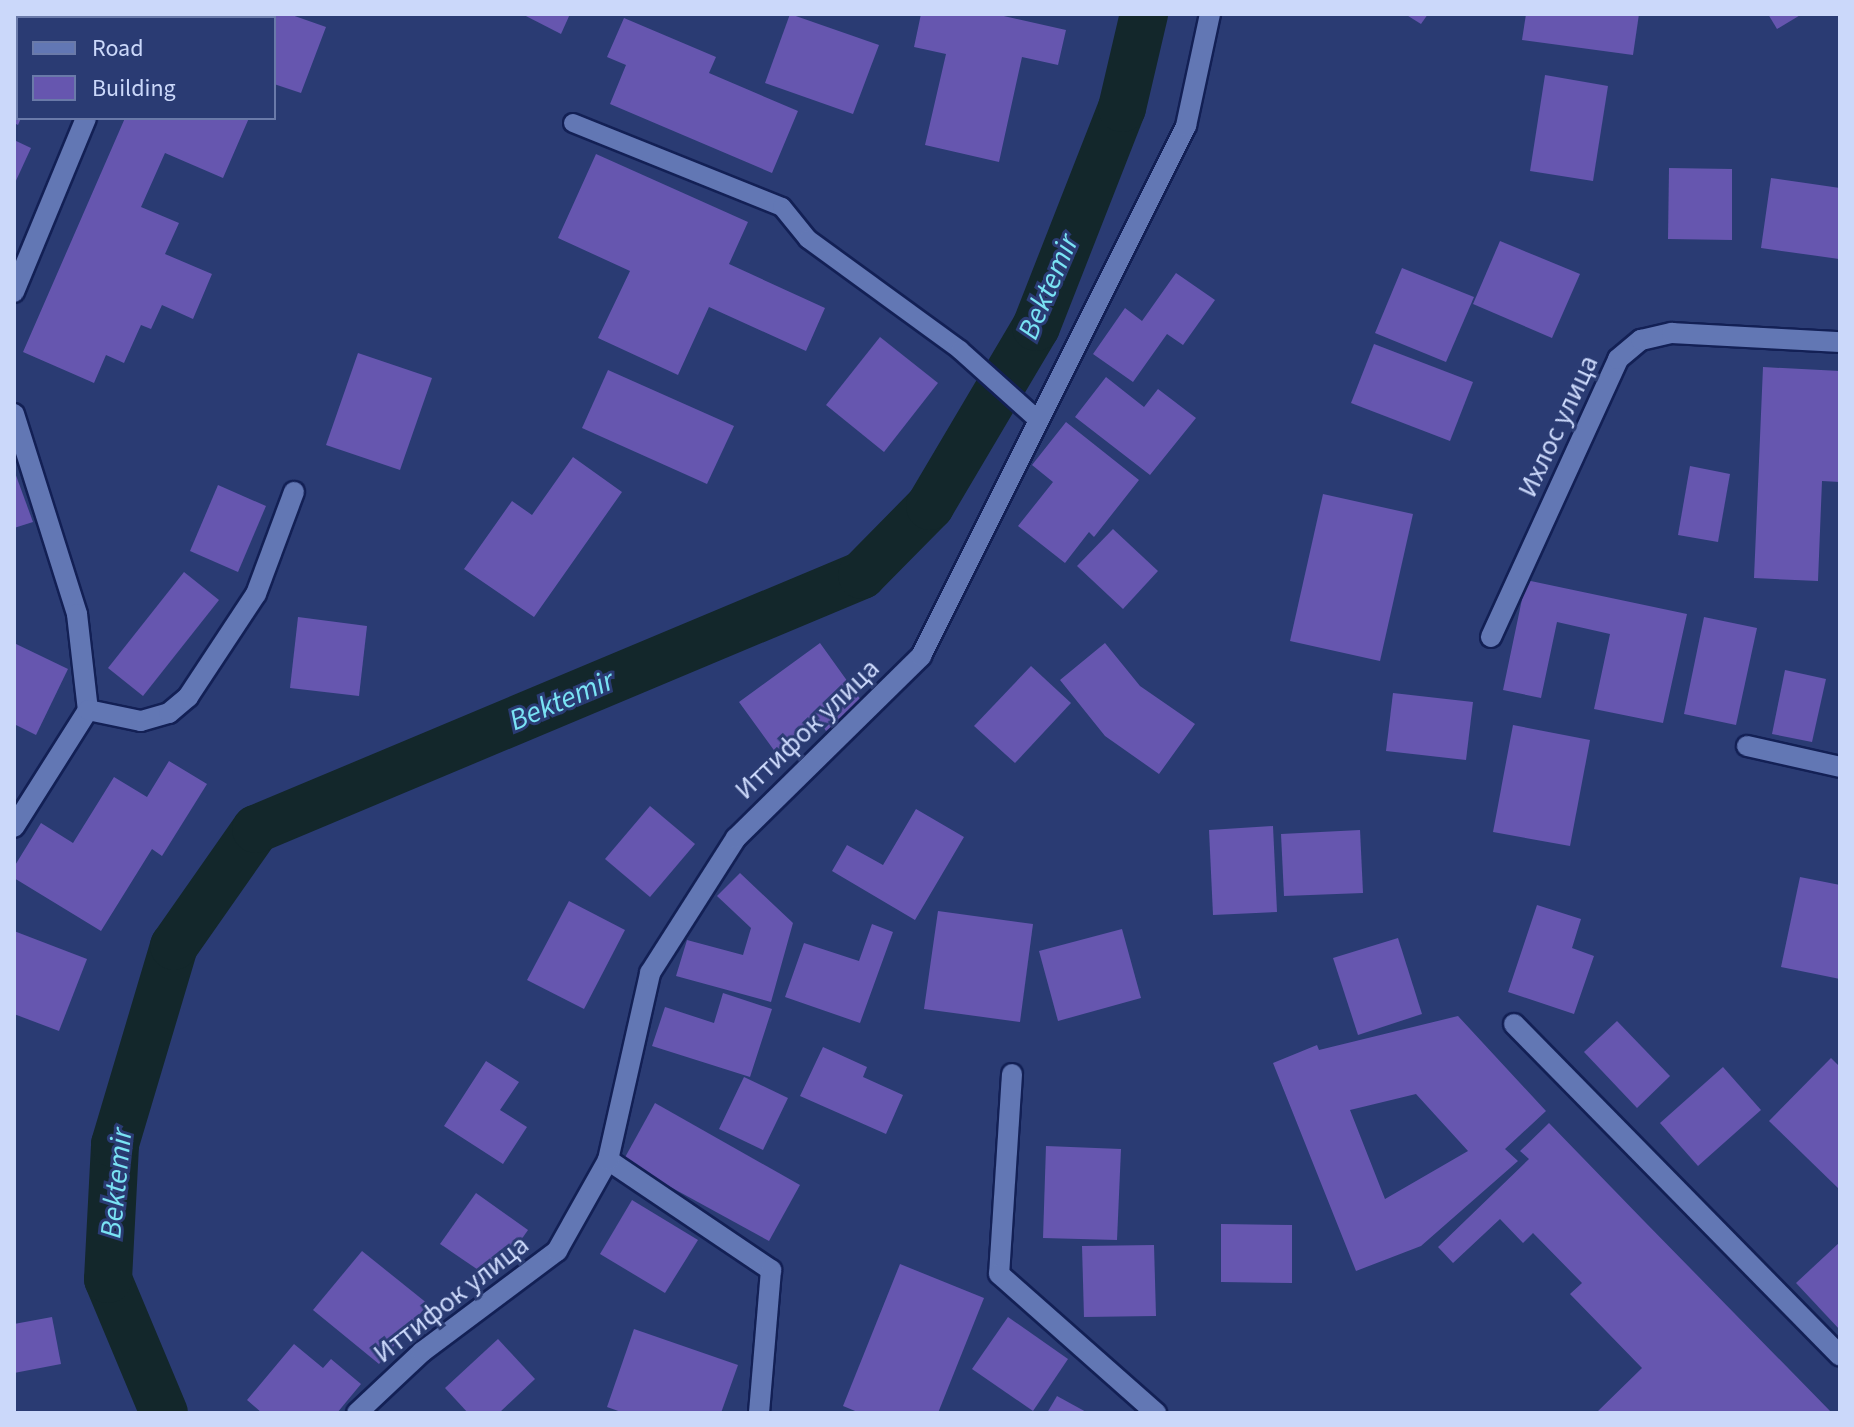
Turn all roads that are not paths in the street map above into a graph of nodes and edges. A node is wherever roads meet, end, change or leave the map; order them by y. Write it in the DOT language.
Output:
graph roads {
  1 [pos="1210,14"];
  2 [pos="85,120"];
  3 [pos="573,123"];
  4 [pos="14,292"];
  5 [pos="1840,342"];
  6 [pos="14,414"];
  7 [pos="1039,421"];
  8 [pos="294,492"];
  9 [pos="1491,637"];
  10 [pos="88,710"];
  11 [pos="1747,746"];
  12 [pos="1840,767"];
  13 [pos="14,827"];
  14 [pos="1514,1024"];
  15 [pos="1012,1074"];
  16 [pos="608,1160"];
  17 [pos="1840,1356"];
  18 [pos="357,1413"];
  19 [pos="759,1413"];
  20 [pos="1156,1413"];
  1 -- 7 [label="street, Иттифок улица"];
  2 -- 4 [label="street"];
  3 -- 7 [label="lane"];
  5 -- 9 [label="street, Ихлос улица"];
  6 -- 10 [label="street"];
  7 -- 16 [label="street, Иттифок улица"];
  8 -- 10 [label="street"];
  10 -- 13 [label="street"];
  11 -- 12 [label="street"];
  14 -- 17 [label="street"];
  15 -- 20 [label="street"];
  16 -- 18 [label="street, Иттифок улица"];
  16 -- 19 [label="street"];
}
